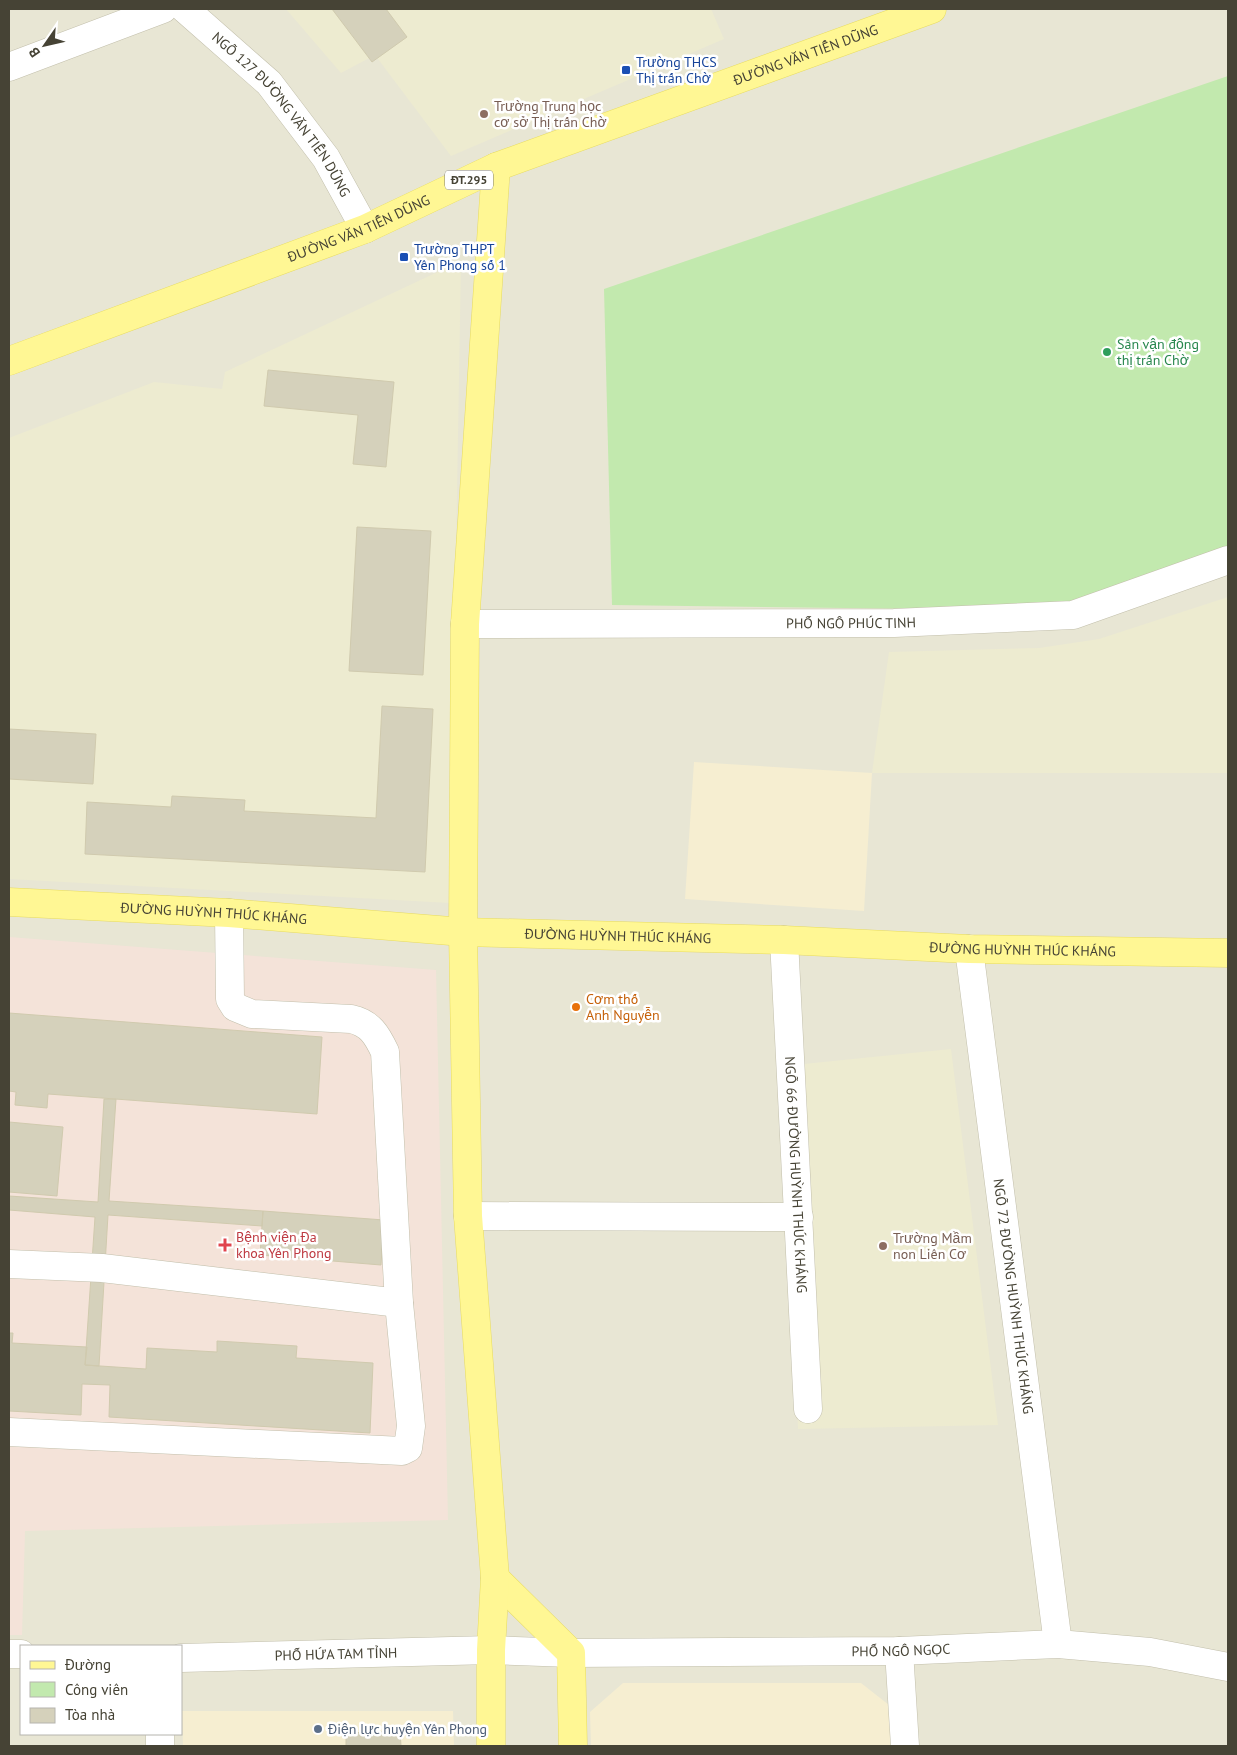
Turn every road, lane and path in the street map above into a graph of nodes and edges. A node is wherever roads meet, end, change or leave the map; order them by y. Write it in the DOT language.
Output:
graph roads {
  1 [pos="163,9"];
  2 [pos="185,9"];
  3 [pos="932,9"];
  4 [pos="9,67"];
  5 [pos="496,167"];
  6 [pos="365,228"];
  7 [pos="9,361"];
  8 [pos="1228,560"];
  9 [pos="465,624"];
  10 [pos="9,902"];
  11 [pos="229,913"];
  12 [pos="464,932"];
  13 [pos="784,940"];
  14 [pos="969,949"];
  15 [pos="1228,953"];
  16 [pos="468,1216"];
  17 [pos="799,1217"];
  18 [pos="9,1264"];
  19 [pos="399,1303"];
  20 [pos="808,1409"];
  21 [pos="9,1432"];
  22 [pos="494,1578"];
  23 [pos="1058,1644"];
  24 [pos="490,1650"];
  25 [pos="899,1651"];
  26 [pos="571,1653"];
  27 [pos="182,1658"];
  28 [pos="1228,1667"];
  29 [pos="491,1746"];
  30 [pos="574,1746"];
  31 [pos="905,1746"];
  1 -- 4 [label="street"];
  2 -- 6 [label="street, NGÕ 127 ĐƯỜNG VĂN TIẾN DŨNG"];
  3 -- 5 [label="main road, ĐƯỜNG VĂN TIẾN DŨNG / ĐT.295"];
  5 -- 6 [label="main road, ĐƯỜNG VĂN TIẾN DŨNG / ĐT.295"];
  5 -- 9 [label="main road"];
  6 -- 7 [label="main road, ĐƯỜNG VĂN TIẾN DŨNG / ĐT.295"];
  8 -- 9 [label="street, PHỐ NGÔ PHÚC TINH"];
  9 -- 12 [label="main road"];
  10 -- 11 [label="main road, ĐƯỜNG HUỲNH THÚC KHÁNG"];
  11 -- 12 [label="main road, ĐƯỜNG HUỲNH THÚC KHÁNG"];
  11 -- 19 [label="street"];
  12 -- 13 [label="main road, ĐƯỜNG HUỲNH THÚC KHÁNG"];
  12 -- 16 [label="main road"];
  13 -- 14 [label="main road, ĐƯỜNG HUỲNH THÚC KHÁNG"];
  13 -- 17 [label="street, NGÕ 66 ĐƯỜNG HUỲNH THÚC KHÁNG"];
  14 -- 15 [label="main road, ĐƯỜNG HUỲNH THÚC KHÁNG"];
  14 -- 23 [label="street, NGÕ 72 ĐƯỜNG HUỲNH THÚC KHÁNG"];
  16 -- 17 [label="street"];
  16 -- 22 [label="main road"];
  17 -- 20 [label="street, NGÕ 66 ĐƯỜNG HUỲNH THÚC KHÁNG"];
  18 -- 19 [label="street"];
  19 -- 21 [label="street"];
  22 -- 24 [label="main road"];
  22 -- 26 [label="main road"];
  23 -- 25 [label="street, PHỐ NGÔ NGỌC"];
  23 -- 28 [label="street, PHỐ NGÔ NGỌC"];
  24 -- 26 [label="street, PHỐ HỨA TAM TỈNH"];
  24 -- 27 [label="street, PHỐ HỨA TAM TỈNH"];
  24 -- 29 [label="main road"];
  25 -- 26 [label="street, PHỐ NGÔ NGỌC"];
  25 -- 31 [label="street"];
  26 -- 30 [label="main road"];
}
